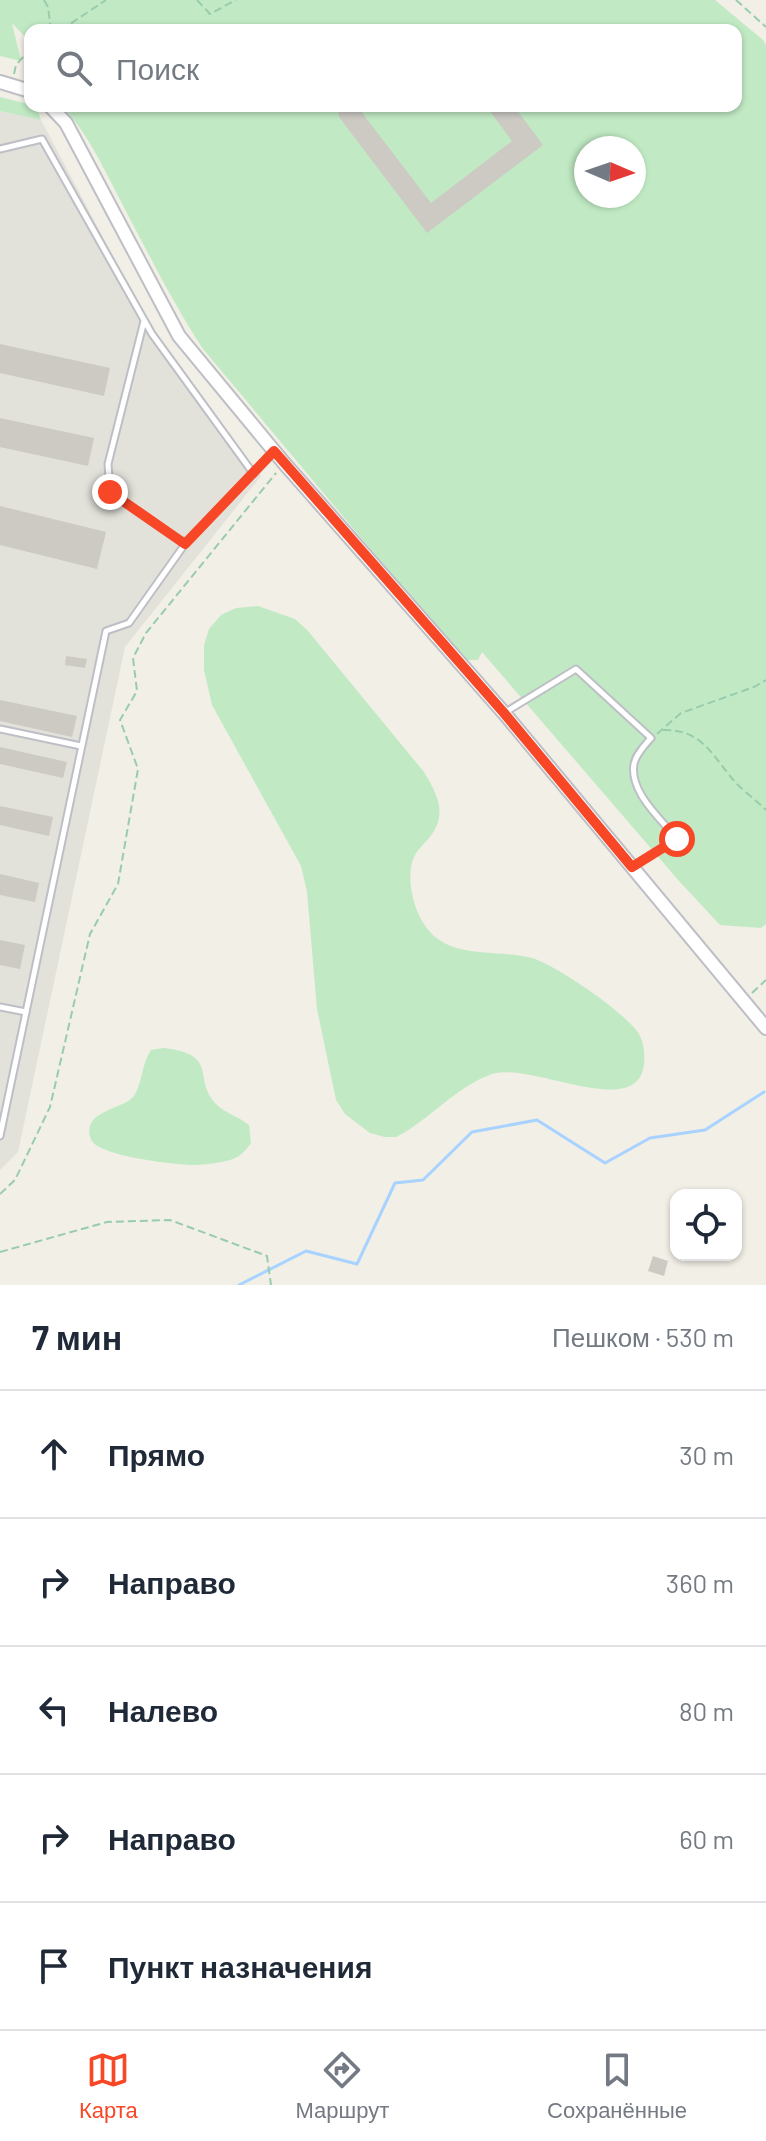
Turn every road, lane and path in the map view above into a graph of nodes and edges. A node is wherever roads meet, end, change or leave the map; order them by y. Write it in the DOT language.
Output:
graph roads {
  1 [pos="44,0"];
  2 [pos="106,0"];
  3 [pos="197,0"];
  4 [pos="236,0"];
  5 [pos="736,0"];
  6 [pos="766,19"];
  7 [pos="50,24"];
  8 [pos="70,24"];
  9 [pos="766,25"];
  10 [pos="24,56"];
  11 [pos="6,83"];
  12 [pos="56,112"];
  13 [pos="0,149"];
  14 [pos="144,320"];
  15 [pos="274,451"];
  16 [pos="284,463"];
  17 [pos="253,473"];
  18 [pos="185,544"];
  19 [pos="766,680"];
  20 [pos="504,713"];
  21 [pos="0,729"];
  22 [pos="663,730"];
  23 [pos="651,738"];
  24 [pos="81,747"];
  25 [pos="766,810"];
  26 [pos="632,867"];
  27 [pos="766,980"];
  28 [pos="745,1001"];
  29 [pos="0,1007"];
  30 [pos="26,1012"];
  31 [pos="766,1028"];
  32 [pos="0,1136"];
  33 [pos="0,1194"];
  34 [pos="0,1252"];
  35 [pos="271,1285"];
  1 -- 7 [label="path"];
  2 -- 8 [label="path"];
  3 -- 4 [label="path"];
  5 -- 9 [label="path"];
  6 -- 9 [label="path"];
  10 -- 11 [label="path"];
  12 -- 15 [label="street"];
  13 -- 14 [label="lane"];
  14 -- 17 [label="lane"];
  14 -- 18 [label="lane"];
  15 -- 16 [label="street"];
  15 -- 17 [label="lane"];
  16 -- 20 [label="street"];
  16 -- 33 [label="path"];
  17 -- 18 [label="lane"];
  18 -- 24 [label="lane"];
  19 -- 22 [label="path"];
  20 -- 23 [label="lane"];
  20 -- 26 [label="street"];
  21 -- 24 [label="lane"];
  22 -- 23 [label="path"];
  22 -- 25 [label="path"];
  23 -- 26 [label="lane"];
  24 -- 30 [label="lane"];
  26 -- 28 [label="street"];
  27 -- 28 [label="path"];
  28 -- 31 [label="street"];
  29 -- 30 [label="lane"];
  30 -- 32 [label="lane"];
  34 -- 35 [label="path"];
}
